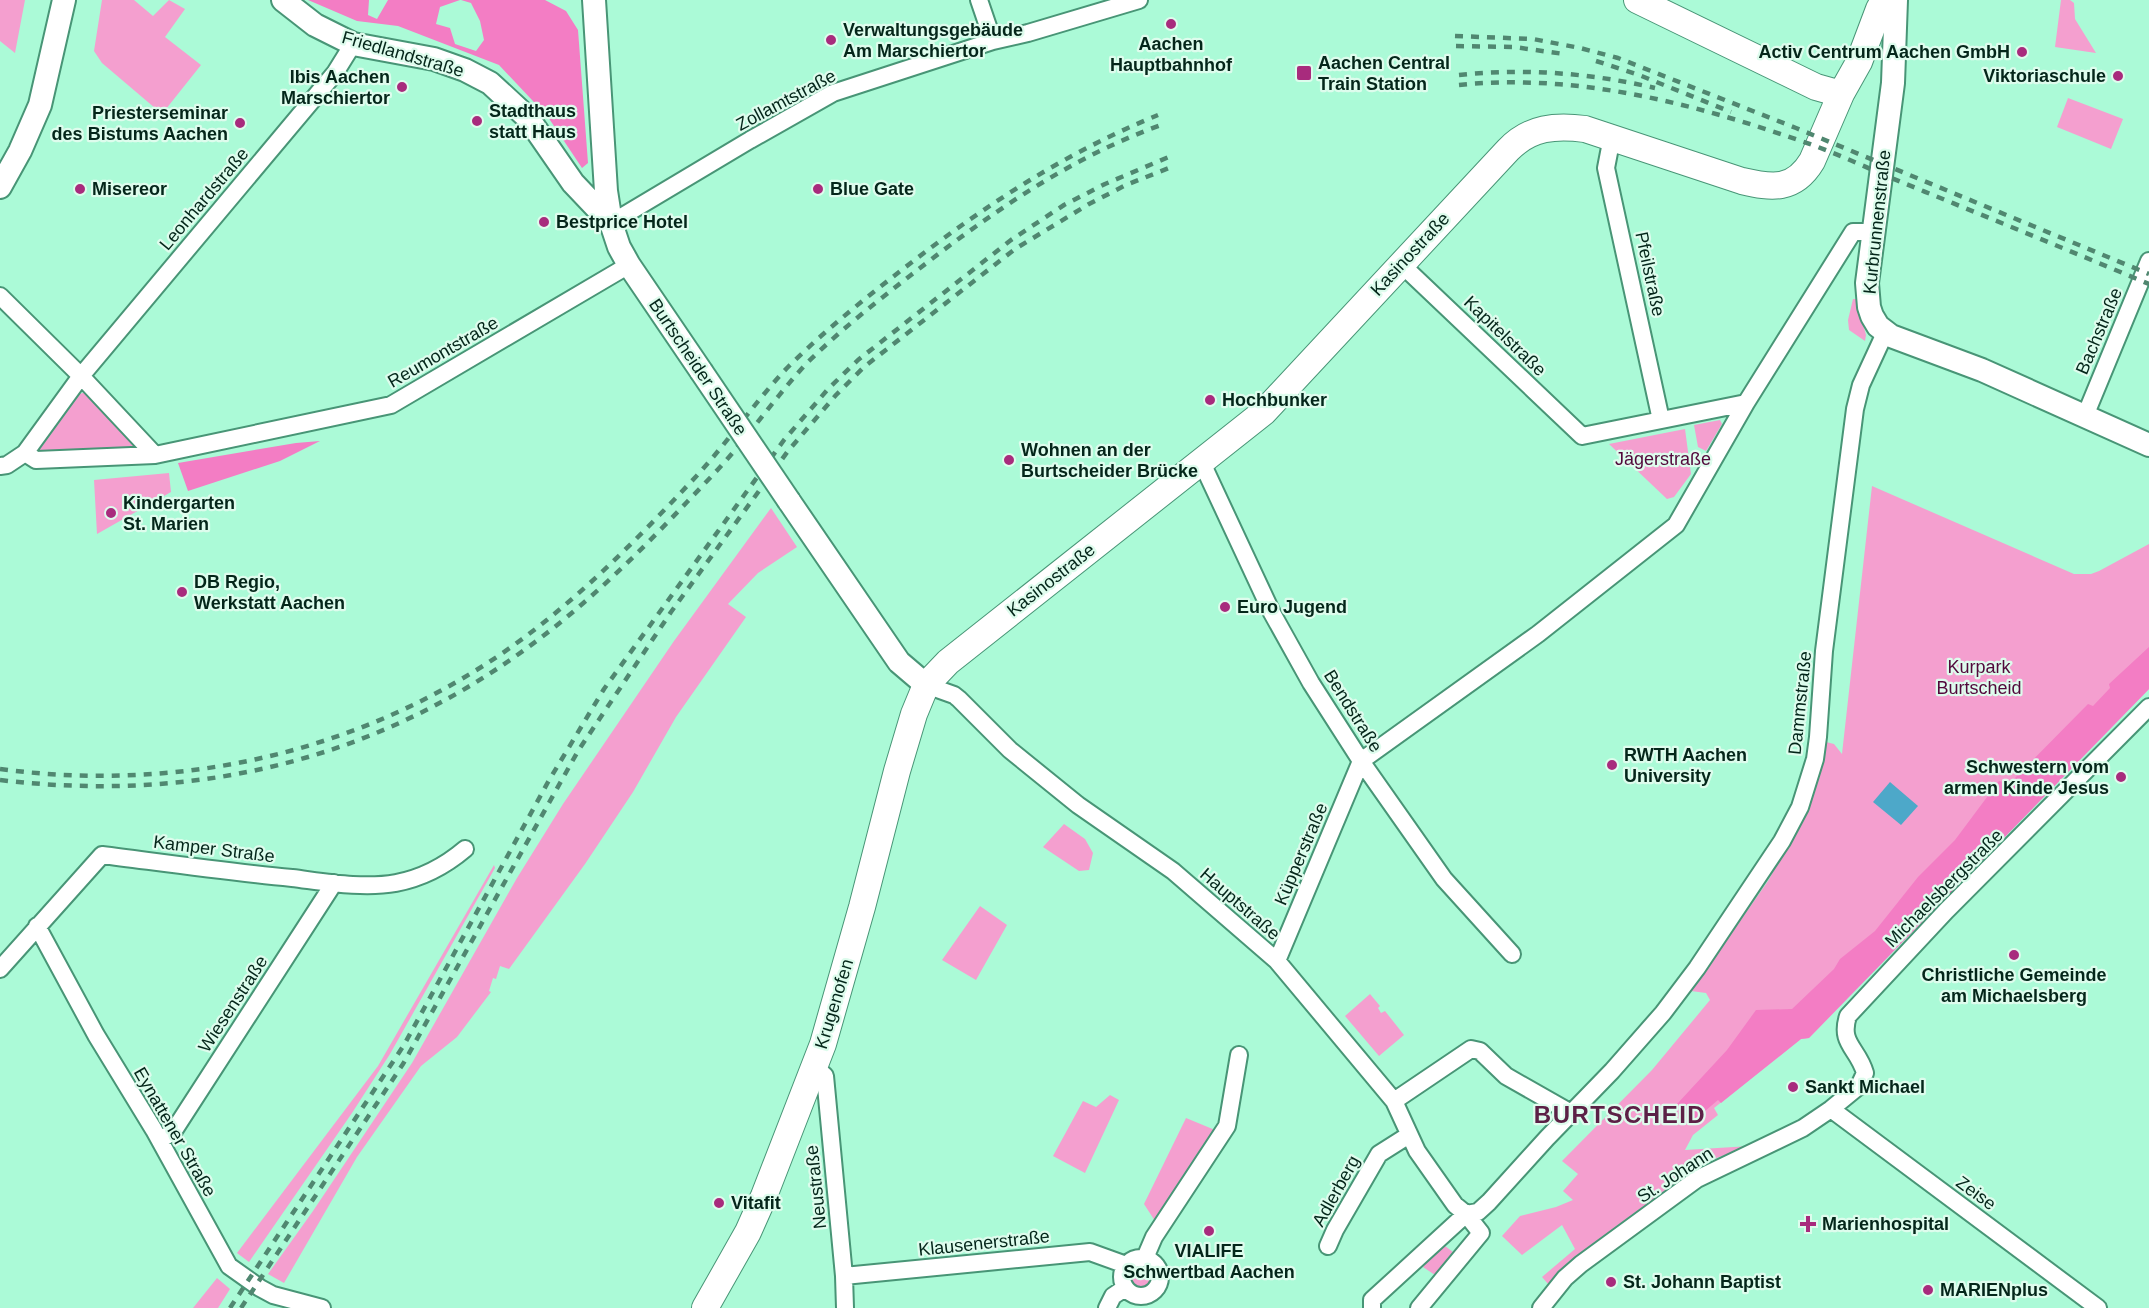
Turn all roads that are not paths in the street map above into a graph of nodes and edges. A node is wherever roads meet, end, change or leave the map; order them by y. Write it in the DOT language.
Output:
graph roads {
  1 [pos="64,0"];
  2 [pos="284,0"];
  3 [pos="594,0"];
  4 [pos="979,0"];
  5 [pos="1139,0"];
  6 [pos="1637,0"];
  7 [pos="1884,0"];
  8 [pos="1896,0"];
  9 [pos="993,41"];
  10 [pos="353,44"];
  11 [pos="1840,94"];
  12 [pos="1612,137"];
  13 [pos="0,187"];
  14 [pos="611,224"];
  15 [pos="1874,232"];
  16 [pos="2149,261"];
  17 [pos="1401,264"];
  18 [pos="629,265"];
  19 [pos="0,296"];
  20 [pos="1885,333"];
  21 [pos="81,376"];
  22 [pos="1746,403"];
  23 [pos="2085,416"];
  24 [pos="1661,420"];
  25 [pos="2149,445"];
  26 [pos="25,453"];
  27 [pos="155,456"];
  28 [pos="1202,463"];
  29 [pos="0,465"];
  30 [pos="926,685"];
  31 [pos="2149,707"];
  32 [pos="1361,761"];
  33 [pos="465,849"];
  34 [pos="334,883"];
  35 [pos="37,926"];
  36 [pos="1512,954"];
  37 [pos="1277,961"];
  38 [pos="0,969"];
  39 [pos="1239,1055"];
  40 [pos="815,1067"];
  41 [pos="1394,1101"];
  42 [pos="1831,1109"];
  43 [pos="1571,1113"];
  44 [pos="1409,1135"];
  45 [pos="160,1140"];
  46 [pos="1466,1214"];
  47 [pos="1328,1246"];
  48 [pos="1145,1258"];
  49 [pos="1126,1265"];
  50 [pos="844,1276"];
  51 [pos="1125,1288"];
  52 [pos="322,1308"];
  53 [pos="705,1308"];
  54 [pos="845,1308"];
  55 [pos="1107,1308"];
  56 [pos="1372,1308"];
  57 [pos="1419,1308"];
  58 [pos="1541,1308"];
  59 [pos="2098,1308"];
  1 -- 13 [label="main road"];
  2 -- 10 [label="main road, Friedlandstraße"];
  3 -- 14 [label="main road, Burtscheider Straße"];
  4 -- 9 [label="street"];
  5 -- 9 [label="street, Zollamtstraße"];
  6 -- 11 [label="main road"];
  7 -- 11 [label="main road, Kasinostraße"];
  8 -- 15 [label="main road, Kurbrunnenstraße"];
  9 -- 14 [label="street, Zollamtstraße"];
  10 -- 14 [label="main road, Friedlandstraße"];
  10 -- 21 [label="street, Leonhardstraße"];
  11 -- 12 [label="main road, Kasinostraße"];
  12 -- 17 [label="main road, Kasinostraße"];
  12 -- 24 [label="street, Pfeilstraße"];
  14 -- 18 [label="main road, Burtscheider Straße"];
  15 -- 20 [label="main road, Kurbrunnenstraße"];
  15 -- 22 [label="street"];
  16 -- 23 [label="street, Bachstraße"];
  17 -- 24 [label="street, Kapitelstraße"];
  17 -- 28 [label="main road, Kasinostraße"];
  18 -- 27 [label="street, Reumontstraße"];
  18 -- 30 [label="main road, Burtscheider Straße, bridge"];
  19 -- 21 [label="street"];
  20 -- 23 [label="main road"];
  20 -- 43 [label="street, Dammstraße"];
  21 -- 26 [label="street, Leonhardstraße"];
  21 -- 27 [label="street"];
  22 -- 24 [label="street"];
  22 -- 32 [label="street"];
  23 -- 25 [label="main road"];
  26 -- 27 [label="street, Reumontstraße"];
  26 -- 29 [label="street"];
  28 -- 30 [label="main road, Kasinostraße"];
  28 -- 32 [label="street, Bendstraße"];
  30 -- 37 [label="street, Hauptstraße"];
  30 -- 40 [label="main road, Krugenofen"];
  31 -- 42 [label="street, Michaelsbergstraße"];
  32 -- 36 [label="street, Bendstraße"];
  32 -- 37 [label="street, Küpperstraße"];
  33 -- 34 [label="street, Kamper Straße"];
  34 -- 35 [label="street, Kamper Straße"];
  34 -- 45 [label="street, Wiesenstraße"];
  35 -- 38 [label="street, Kamper Straße"];
  35 -- 45 [label="street, Eynattener Straße"];
  37 -- 41 [label="street, Hauptstraße"];
  39 -- 48 [label="street"];
  40 -- 50 [label="street, Neustraße"];
  40 -- 53 [label="main road, Krugenofen"];
  41 -- 43 [label="street"];
  41 -- 44 [label="street, Hauptstraße"];
  42 -- 58 [label="street, St. Johann"];
  42 -- 59 [label="street, Zeise"];
  43 -- 46 [label="street, Dammstraße"];
  44 -- 46 [label="street, Hauptstraße"];
  44 -- 47 [label="street, Adlerberg"];
  45 -- 52 [label="street, Eynattener Straße"];
  46 -- 56 [label="street, Dammstraße"];
  46 -- 57 [label="street, Hauptstraße"];
  48 -- 49 [label="street"];
  48 -- 51 [label="street"];
  49 -- 50 [label="street, Klausenerstraße"];
  49 -- 51 [label="street"];
  50 -- 54 [label="street, Neustraße"];
  51 -- 55 [label="street"];
}
